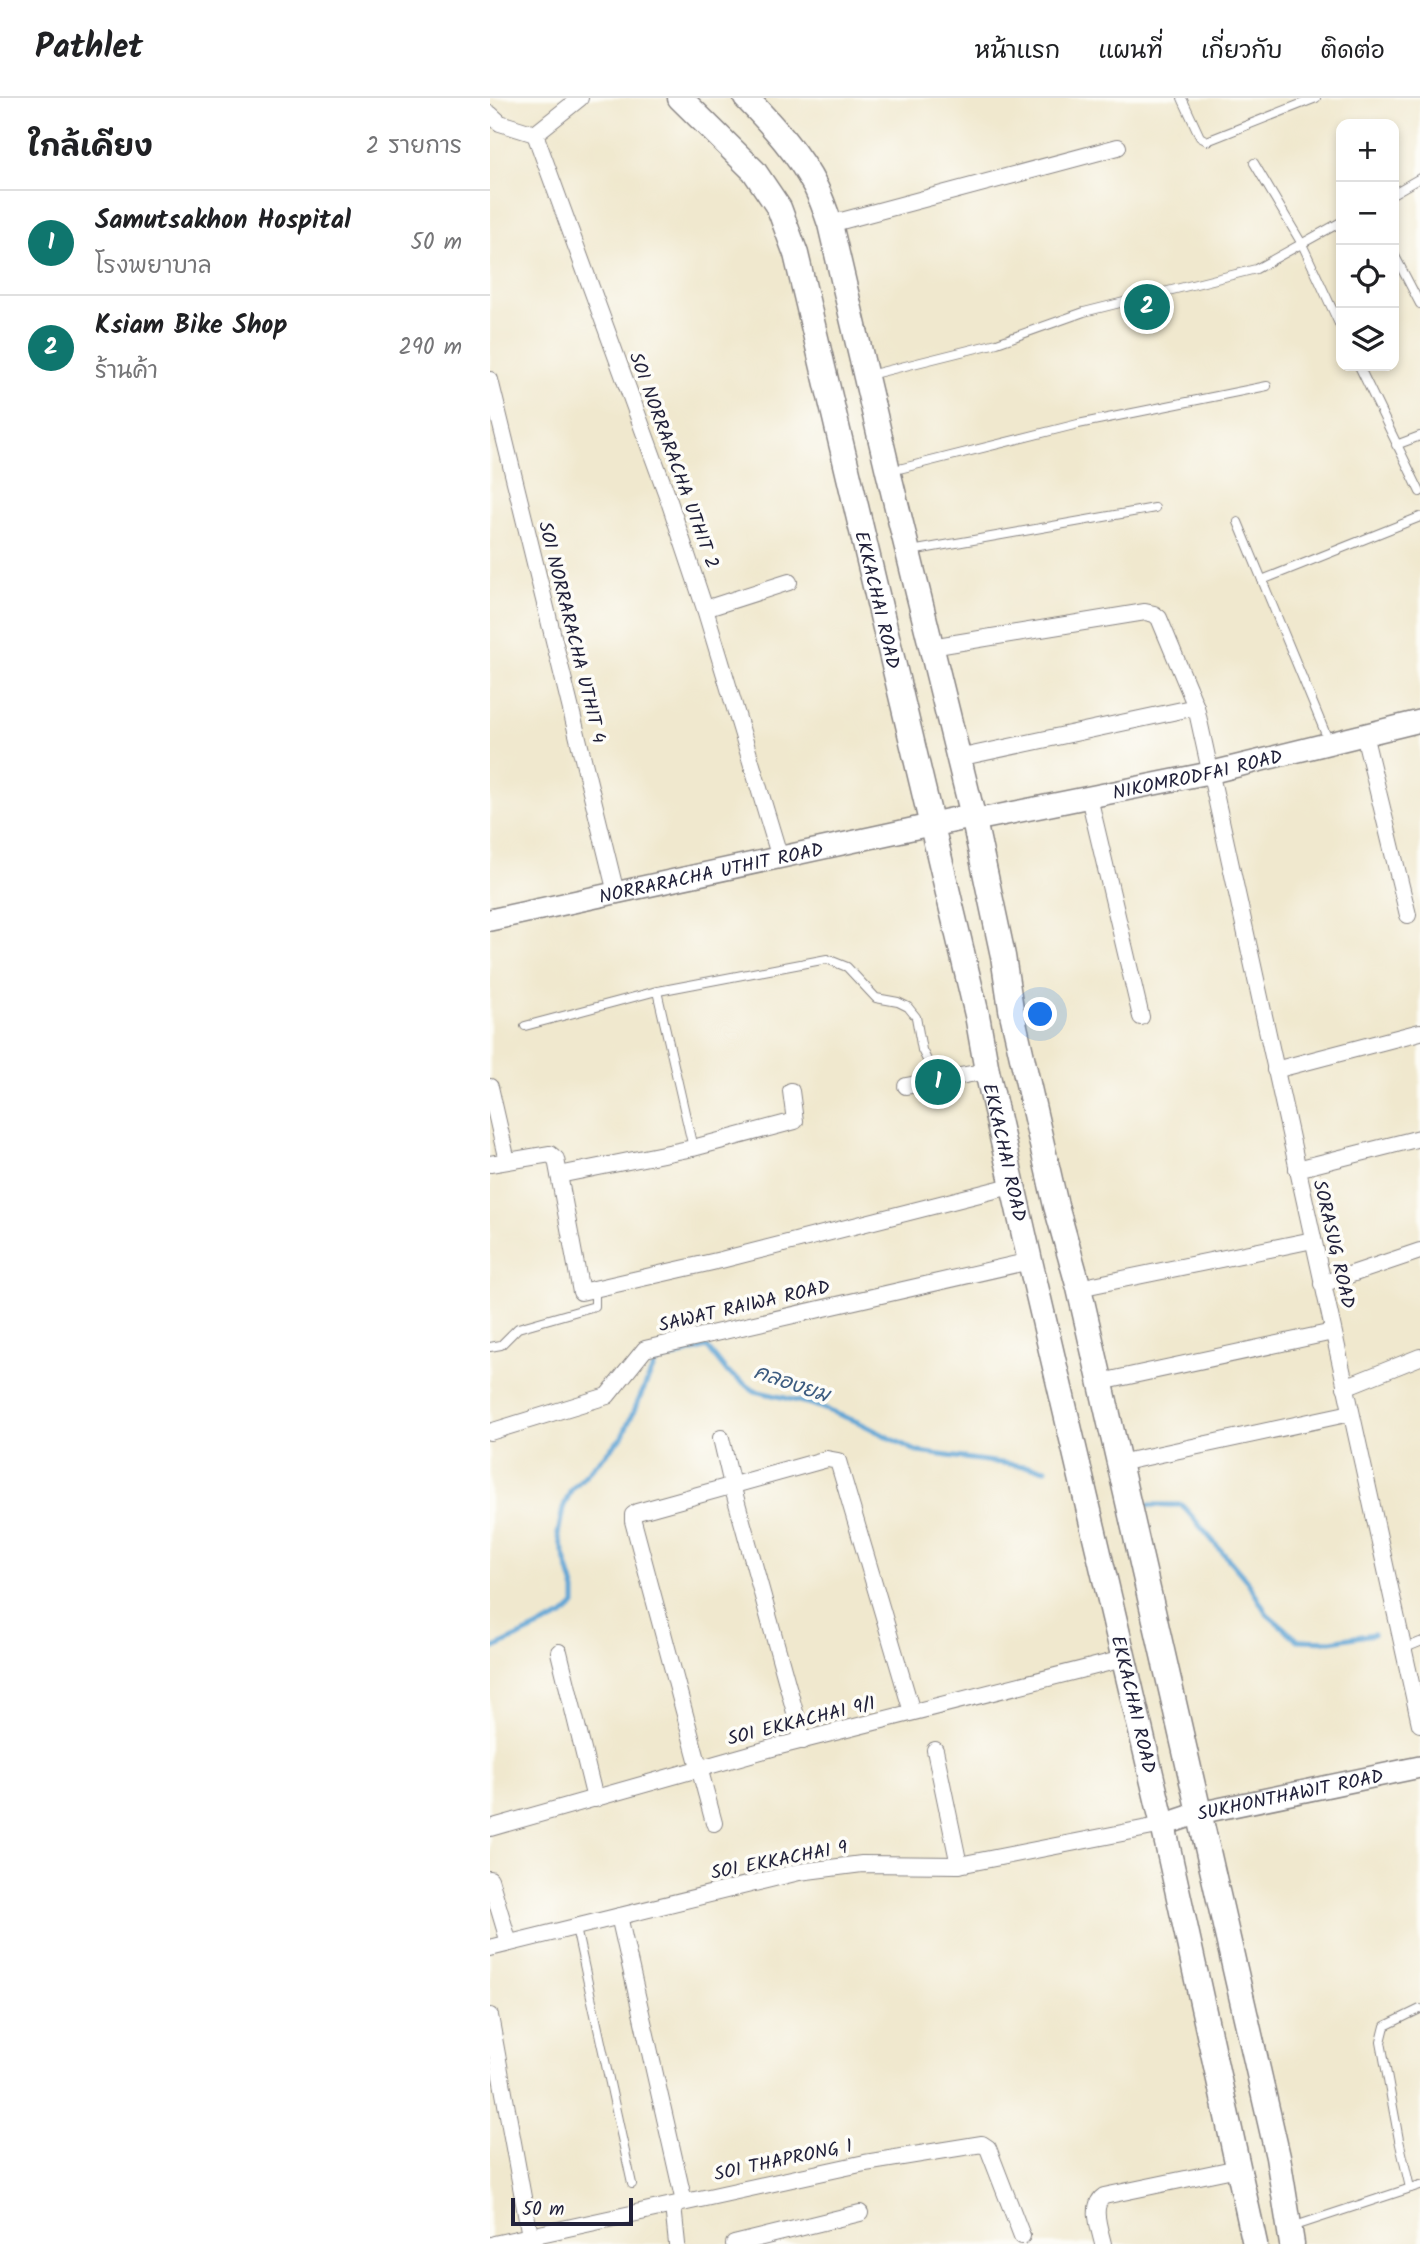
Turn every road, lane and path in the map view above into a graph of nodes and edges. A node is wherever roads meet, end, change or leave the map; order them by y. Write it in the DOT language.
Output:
graph roads {
  1 [pos="580,98"];
  2 [pos="680,98"];
  3 [pos="746,98"];
  4 [pos="1182,98"];
  5 [pos="1316,98"];
  6 [pos="490,114"];
  7 [pos="536,134"];
  8 [pos="1118,147"];
  9 [pos="1254,163"];
  10 [pos="1420,178"];
  11 [pos="1399,190"];
  12 [pos="830,224"];
  13 [pos="1336,225"];
  14 [pos="1302,243"];
  15 [pos="1399,264"];
  16 [pos="1420,304"];
  17 [pos="1336,317"];
  18 [pos="1361,371"];
  19 [pos="866,376"];
  20 [pos="490,380"];
  21 [pos="1266,386"];
  22 [pos="1420,436"];
  23 [pos="1396,445"];
  24 [pos="888,471"];
  25 [pos="1420,492"];
  26 [pos="1155,508"];
  27 [pos="1420,517"];
  28 [pos="1238,522"];
  29 [pos="908,552"];
  30 [pos="1262,580"];
  31 [pos="789,582"];
  32 [pos="705,609"];
  33 [pos="931,647"];
  34 [pos="1196,708"];
  35 [pos="1420,721"];
  36 [pos="1364,734"];
  37 [pos="1329,742"];
  38 [pos="958,758"];
  39 [pos="1209,773"];
  40 [pos="1089,797"];
  41 [pos="973,816"];
  42 [pos="930,825"];
  43 [pos="780,858"];
  44 [pos="616,893"];
  45 [pos="1408,915"];
  46 [pos="490,920"];
  47 [pos="657,992"];
  48 [pos="1140,1017"];
  49 [pos="525,1026"];
  50 [pos="1420,1032"];
  51 [pos="1275,1070"];
  52 [pos="987,1072"];
  53 [pos="937,1080"];
  54 [pos="906,1086"];
  55 [pos="490,1087"];
  56 [pos="791,1091"];
  57 [pos="1420,1138"];
  58 [pos="693,1148"];
  59 [pos="507,1161"];
  60 [pos="490,1164"];
  61 [pos="1297,1169"];
  62 [pos="559,1175"];
  63 [pos="1015,1185"];
  64 [pos="1313,1240"];
  65 [pos="1420,1251"];
  66 [pos="1030,1261"];
  67 [pos="1322,1284"];
  68 [pos="1079,1288"];
  69 [pos="595,1289"];
  70 [pos="1333,1332"];
  71 [pos="490,1347"];
  72 [pos="1420,1357"];
  73 [pos="1101,1382"];
  74 [pos="1345,1387"];
  75 [pos="1351,1413"];
  76 [pos="490,1432"];
  77 [pos="721,1438"];
  78 [pos="1119,1463"];
  79 [pos="732,1485"];
  80 [pos="1420,1642"];
  81 [pos="1403,1649"];
  82 [pos="559,1652"];
  83 [pos="1123,1658"];
  84 [pos="912,1712"];
  85 [pos="1420,1724"];
  86 [pos="803,1741"];
  87 [pos="935,1750"];
  88 [pos="1420,1767"];
  89 [pos="698,1769"];
  90 [pos="595,1799"];
  91 [pos="1199,1814"];
  92 [pos="714,1823"];
  93 [pos="1163,1825"];
  94 [pos="490,1828"];
  95 [pos="959,1865"];
  96 [pos="490,1879"];
  97 [pos="493,1903"];
  98 [pos="618,1916"];
  99 [pos="576,1928"];
  100 [pos="509,1943"];
  101 [pos="490,1948"];
  102 [pos="1420,2010"];
  103 [pos="490,2016"];
  104 [pos="1238,2168"];
  105 [pos="632,2185"];
  106 [pos="1415,2186"];
  107 [pos="678,2204"];
  108 [pos="860,2213"];
  109 [pos="530,2236"];
  110 [pos="1022,2236"];
  111 [pos="1291,2236"];
  112 [pos="494,2244"];
  113 [pos="677,2244"];
  114 [pos="734,2244"];
  115 [pos="1103,2244"];
  116 [pos="1255,2244"];
  1 -- 7 [label="street"];
  2 -- 42 [label="main road, EKKACHAI ROAD"];
  3 -- 12 [label="main road, EKKACHAI ROAD"];
  4 -- 5 [label="lane"];
  6 -- 7 [label="street"];
  7 -- 32 [label="street, SOI NORRARACHA UTHIT 2"];
  8 -- 12 [label="street"];
  9 -- 14 [label="lane"];
  10 -- 11 [label="lane"];
  12 -- 19 [label="main road, EKKACHAI ROAD"];
  13 -- 14 [label="lane"];
  14 -- 17 [label="lane"];
  14 -- 19 [label="lane"];
  15 -- 16 [label="lane"];
  18 -- 23 [label="lane"];
  19 -- 24 [label="main road, EKKACHAI ROAD"];
  20 -- 44 [label="street, SOI NORRARACHA UTHIT 4"];
  21 -- 24 [label="lane"];
  22 -- 23 [label="lane"];
  23 -- 25 [label="lane"];
  24 -- 29 [label="main road, EKKACHAI ROAD"];
  26 -- 29 [label="lane"];
  27 -- 30 [label="lane"];
  28 -- 30 [label="lane"];
  29 -- 33 [label="main road, EKKACHAI ROAD"];
  30 -- 37 [label="lane"];
  31 -- 32 [label="street"];
  32 -- 43 [label="street, SOI NORRARACHA UTHIT 2"];
  33 -- 34 [label="street, SORASUG ROAD"];
  33 -- 38 [label="main road, EKKACHAI ROAD"];
  34 -- 38 [label="street"];
  34 -- 39 [label="street, SORASUG ROAD"];
  35 -- 36 [label="street, NIKOMRODFAI ROAD"];
  36 -- 37 [label="street, NIKOMRODFAI ROAD"];
  36 -- 45 [label="street"];
  37 -- 39 [label="street, NIKOMRODFAI ROAD"];
  38 -- 41 [label="main road, EKKACHAI ROAD"];
  39 -- 40 [label="street, NIKOMRODFAI ROAD"];
  39 -- 51 [label="street, SORASUG ROAD"];
  40 -- 41 [label="street, NIKOMRODFAI ROAD"];
  40 -- 48 [label="street"];
  41 -- 42 [label="main road"];
  41 -- 68 [label="main road, EKKACHAI ROAD"];
  42 -- 43 [label="street, NORRARACHA UTHIT ROAD"];
  42 -- 52 [label="main road, EKKACHAI ROAD"];
  43 -- 44 [label="street, NORRARACHA UTHIT ROAD"];
  44 -- 46 [label="street, NORRARACHA UTHIT ROAD"];
  47 -- 49 [label="lane"];
  47 -- 53 [label="lane"];
  47 -- 58 [label="lane"];
  50 -- 51 [label="street"];
  51 -- 61 [label="street, SORASUG ROAD"];
  52 -- 53 [label="street"];
  52 -- 63 [label="main road, EKKACHAI ROAD"];
  53 -- 54 [label="street"];
  55 -- 59 [label="street"];
  56 -- 58 [label="street"];
  57 -- 61 [label="street"];
  58 -- 62 [label="street"];
  59 -- 60 [label="street"];
  59 -- 62 [label="street"];
  61 -- 64 [label="street, SORASUG ROAD"];
  62 -- 69 [label="street"];
  63 -- 66 [label="main road, EKKACHAI ROAD"];
  63 -- 69 [label="street"];
  64 -- 67 [label="street, SORASUG ROAD"];
  64 -- 68 [label="street"];
  65 -- 67 [label="street"];
  66 -- 76 [label="street, SAWAT RAIWA ROAD"];
  66 -- 83 [label="main road, EKKACHAI ROAD"];
  67 -- 70 [label="street, SORASUG ROAD"];
  68 -- 73 [label="main road, EKKACHAI ROAD"];
  69 -- 71 [label="lane"];
  70 -- 73 [label="street"];
  70 -- 74 [label="street, SORASUG ROAD"];
  72 -- 74 [label="street"];
  73 -- 78 [label="main road, EKKACHAI ROAD"];
  74 -- 75 [label="street, SORASUG ROAD"];
  75 -- 78 [label="street"];
  75 -- 81 [label="street, SORASUG ROAD"];
  77 -- 79 [label="street"];
  78 -- 91 [label="main road, EKKACHAI ROAD"];
  79 -- 84 [label="street"];
  79 -- 86 [label="street"];
  79 -- 89 [label="street"];
  80 -- 81 [label="lane"];
  81 -- 85 [label="street, SORASUG ROAD"];
  82 -- 90 [label="street"];
  83 -- 84 [label="street, SOI EKKACHAI 9/1"];
  83 -- 93 [label="main road, EKKACHAI ROAD"];
  84 -- 86 [label="street, SOI EKKACHAI 9/1"];
  86 -- 89 [label="street, SOI EKKACHAI 9/1"];
  87 -- 95 [label="street"];
  88 -- 91 [label="street, SUKHONTHAWIT ROAD"];
  89 -- 90 [label="street, SOI EKKACHAI 9/1"];
  89 -- 92 [label="street"];
  90 -- 94 [label="street, SOI EKKACHAI 9/1"];
  91 -- 93 [label="street, SUKHONTHAWIT ROAD"];
  91 -- 111 [label="main road, EKKACHAI ROAD"];
  93 -- 95 [label="street, SOI EKKACHAI 9"];
  93 -- 104 [label="main road, EKKACHAI ROAD"];
  95 -- 98 [label="street, SOI EKKACHAI 9"];
  96 -- 97 [label="street"];
  97 -- 100 [label="street"];
  98 -- 99 [label="street, SOI EKKACHAI 9"];
  98 -- 107 [label="street"];
  99 -- 100 [label="street, SOI EKKACHAI 9"];
  99 -- 105 [label="lane"];
  100 -- 101 [label="street, SOI EKKACHAI 9"];
  102 -- 106 [label="lane"];
  103 -- 109 [label="street"];
  104 -- 115 [label="street"];
  104 -- 116 [label="main road, EKKACHAI ROAD"];
  106 -- 111 [label="lane"];
  107 -- 109 [label="street, SOI THAPRONG 1"];
  107 -- 110 [label="street, SOI THAPRONG 1"];
  107 -- 113 [label="street"];
  108 -- 114 [label="street"];
  109 -- 112 [label="street, SOI THAPRONG 1"];
}
